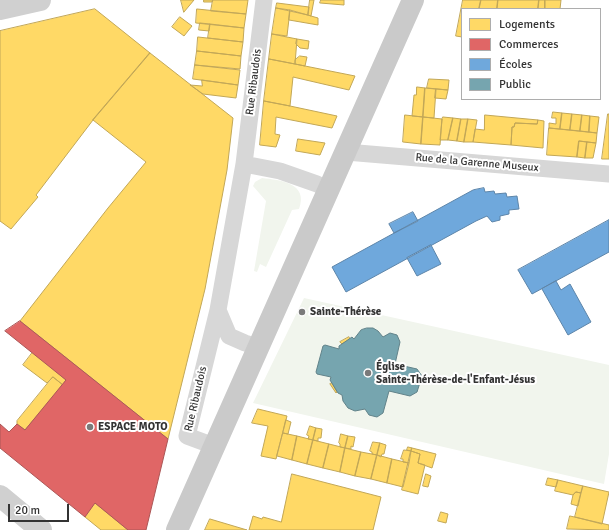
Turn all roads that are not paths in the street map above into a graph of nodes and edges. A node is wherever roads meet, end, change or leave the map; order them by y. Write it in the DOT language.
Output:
graph roads {
  1 [pos="40,0"];
  2 [pos="264,0"];
  3 [pos="414,0"];
  4 [pos="0,9"];
  5 [pos="346,152"];
  6 [pos="244,164"];
  7 [pos="609,174"];
  8 [pos="329,190"];
  9 [pos="218,310"];
  10 [pos="258,347"];
  11 [pos="214,446"];
  12 [pos="0,496"];
  13 [pos="41,530"];
  14 [pos="177,530"];
  1 -- 4 [label="main road"];
  2 -- 6 [label="street, Rue Ribaudois"];
  3 -- 5 [label="main road"];
  5 -- 7 [label="street, Rue de la Garenne Museux"];
  5 -- 8 [label="main road"];
  6 -- 8 [label="street"];
  6 -- 9 [label="street, Rue Ribaudois"];
  8 -- 10 [label="main road"];
  9 -- 10 [label="street"];
  9 -- 11 [label="street, Rue Ribaudois"];
  10 -- 11 [label="main road"];
  11 -- 14 [label="main road"];
  12 -- 13 [label="main road"];
}
